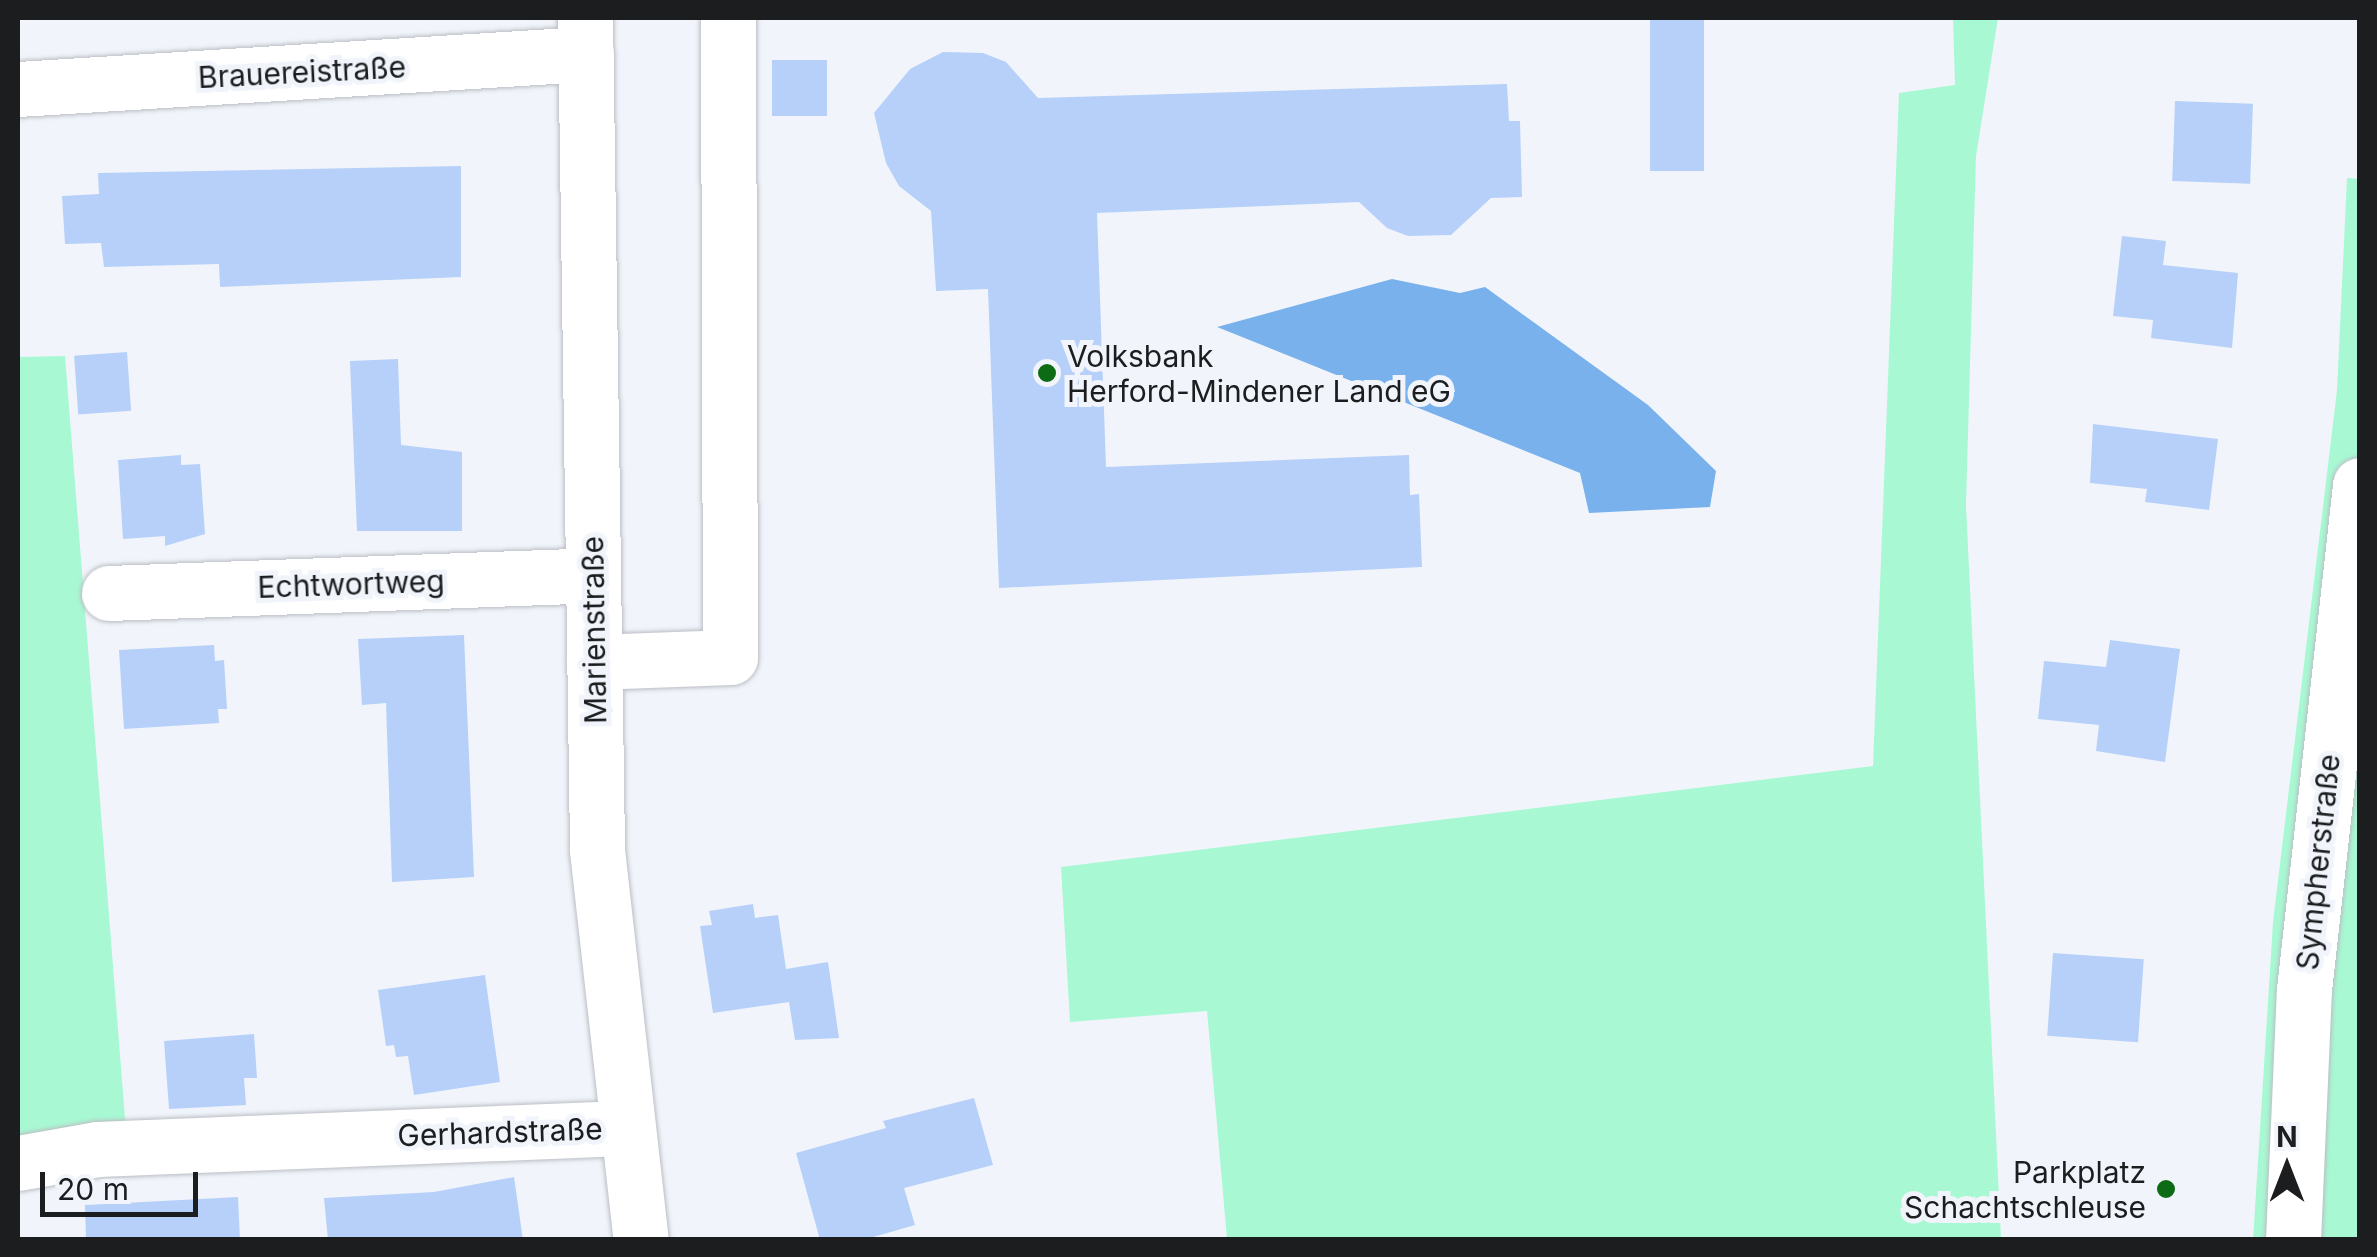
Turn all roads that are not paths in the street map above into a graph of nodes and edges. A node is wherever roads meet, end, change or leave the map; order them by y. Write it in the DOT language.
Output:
graph roads {
  1 [pos="728,18"];
  2 [pos="586,36"];
  3 [pos="18,89"];
  4 [pos="2360,485"];
  5 [pos="593,575"];
  6 [pos="109,593"];
  7 [pos="594,662"];
  8 [pos="624,1128"];
  9 [pos="18,1163"];
  10 [pos="640,1240"];
  11 [pos="2293,1240"];
  1 -- 7 [label="street"];
  2 -- 3 [label="street, Brauereistraße"];
  2 -- 5 [label="street, Marienstraße"];
  4 -- 11 [label="street, Sympherstraße"];
  5 -- 6 [label="street, Echtwortweg"];
  5 -- 7 [label="street, Marienstraße"];
  7 -- 8 [label="street, Marienstraße"];
  8 -- 9 [label="street, Gerhardstraße"];
  8 -- 10 [label="street, Marienstraße"];
}
